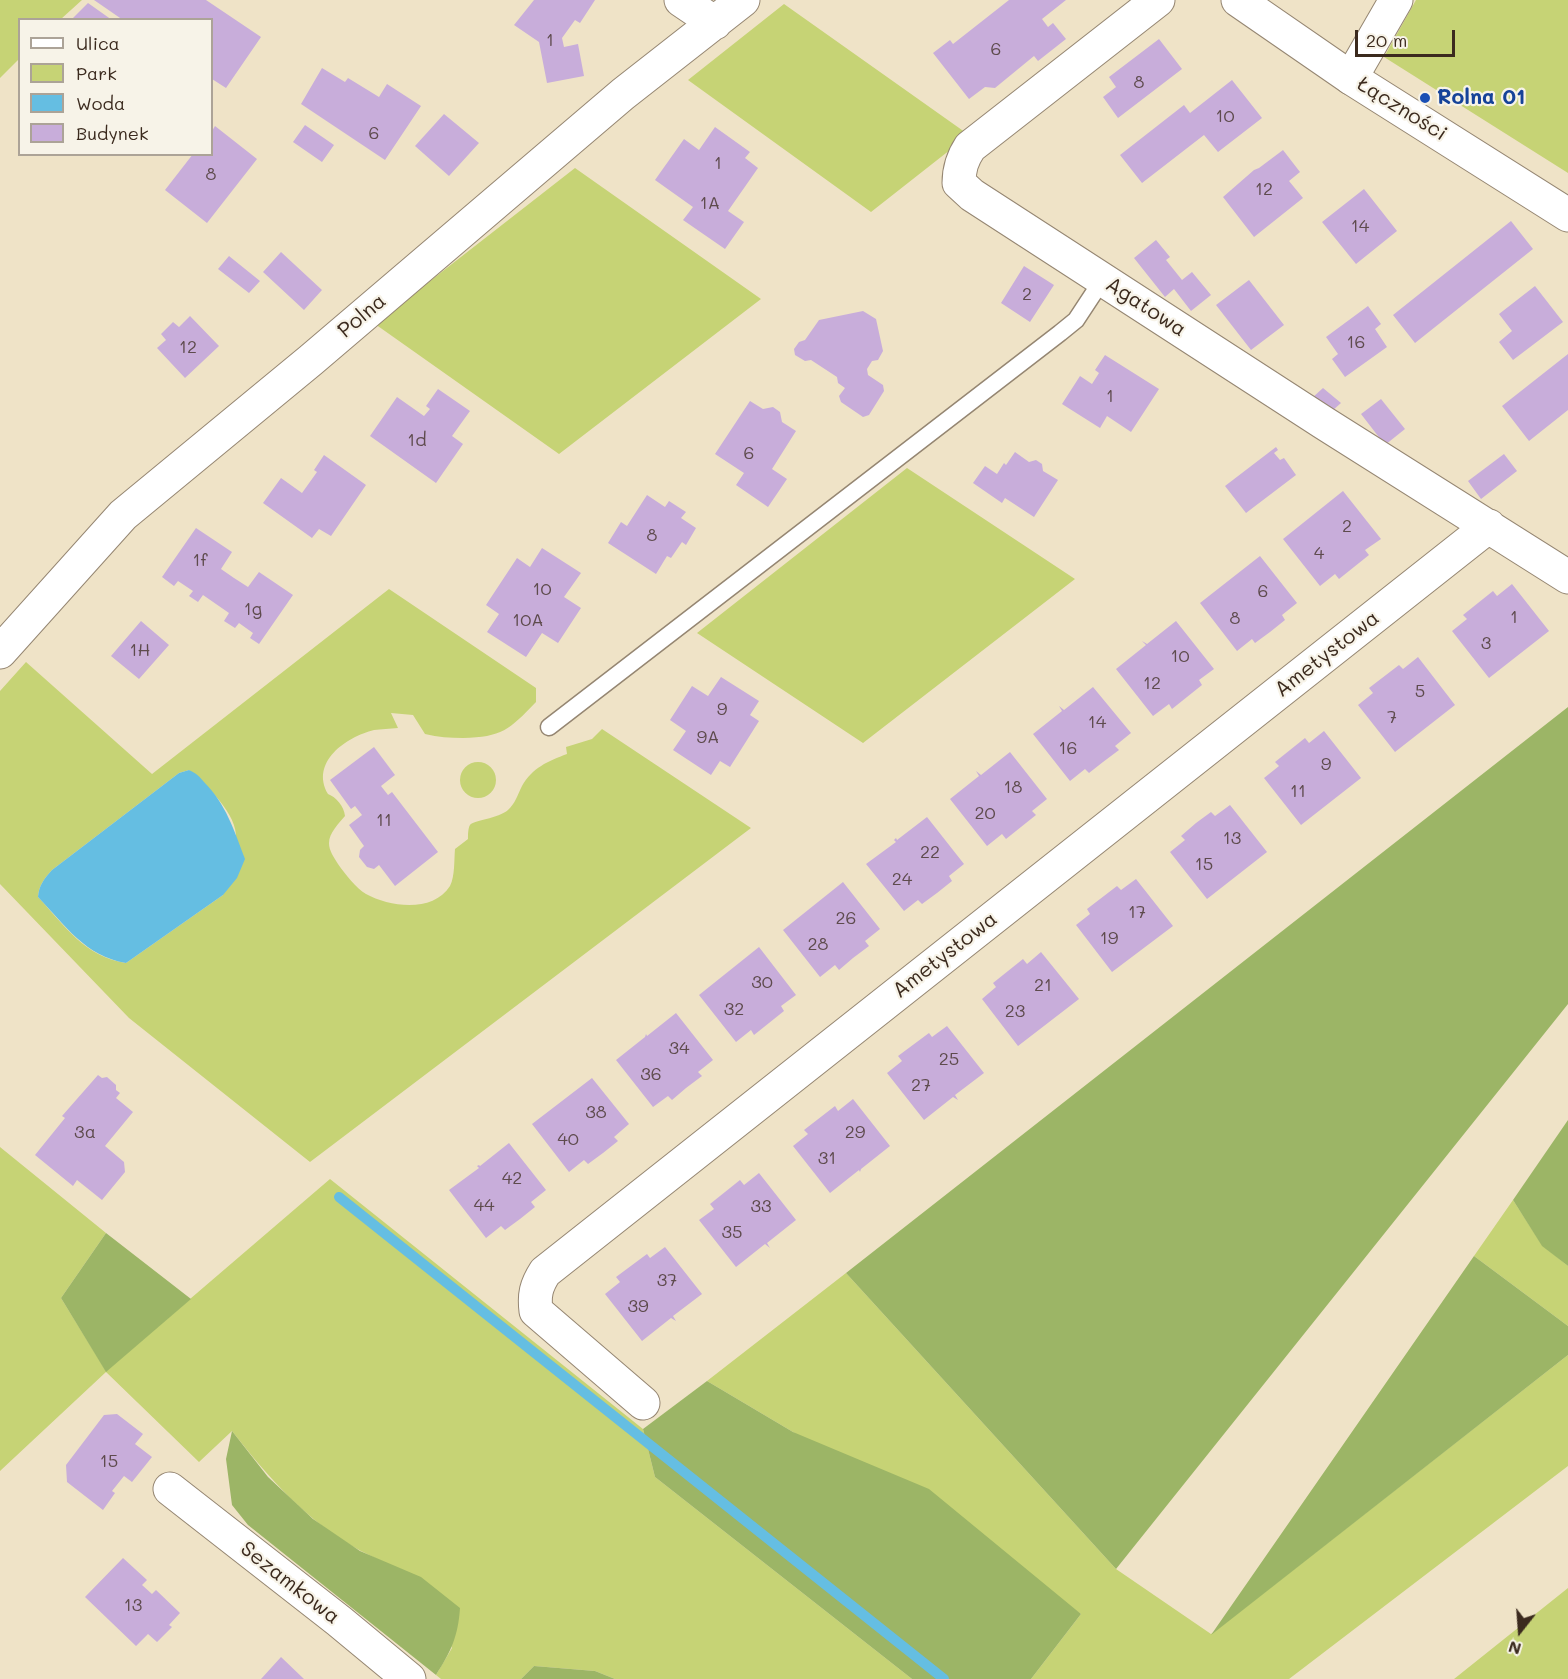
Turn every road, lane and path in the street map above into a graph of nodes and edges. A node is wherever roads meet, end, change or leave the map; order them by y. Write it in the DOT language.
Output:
graph roads {
  1 [pos="681,0"];
  2 [pos="743,0"];
  3 [pos="1158,0"];
  4 [pos="1238,0"];
  5 [pos="1396,0"];
  6 [pos="715,23"];
  7 [pos="1351,78"];
  8 [pos="1568,215"];
  9 [pos="1103,279"];
  10 [pos="1489,526"];
  11 [pos="1568,577"];
  12 [pos="0,652"];
  13 [pos="549,727"];
  14 [pos="643,1403"];
  15 [pos="170,1489"];
  16 [pos="409,1679"];
  1 -- 6 [label="street"];
  2 -- 6 [label="street, Polna"];
  3 -- 9 [label="street, Agatowa"];
  4 -- 7 [label="street, Łączności"];
  5 -- 7 [label="street"];
  6 -- 12 [label="street, Polna"];
  7 -- 8 [label="street, Łączności"];
  9 -- 10 [label="street, Agatowa"];
  9 -- 13 [label="lane"];
  10 -- 11 [label="street, Agatowa"];
  10 -- 14 [label="street, Ametystowa"];
  15 -- 16 [label="street, Sezamkowa"];
}
